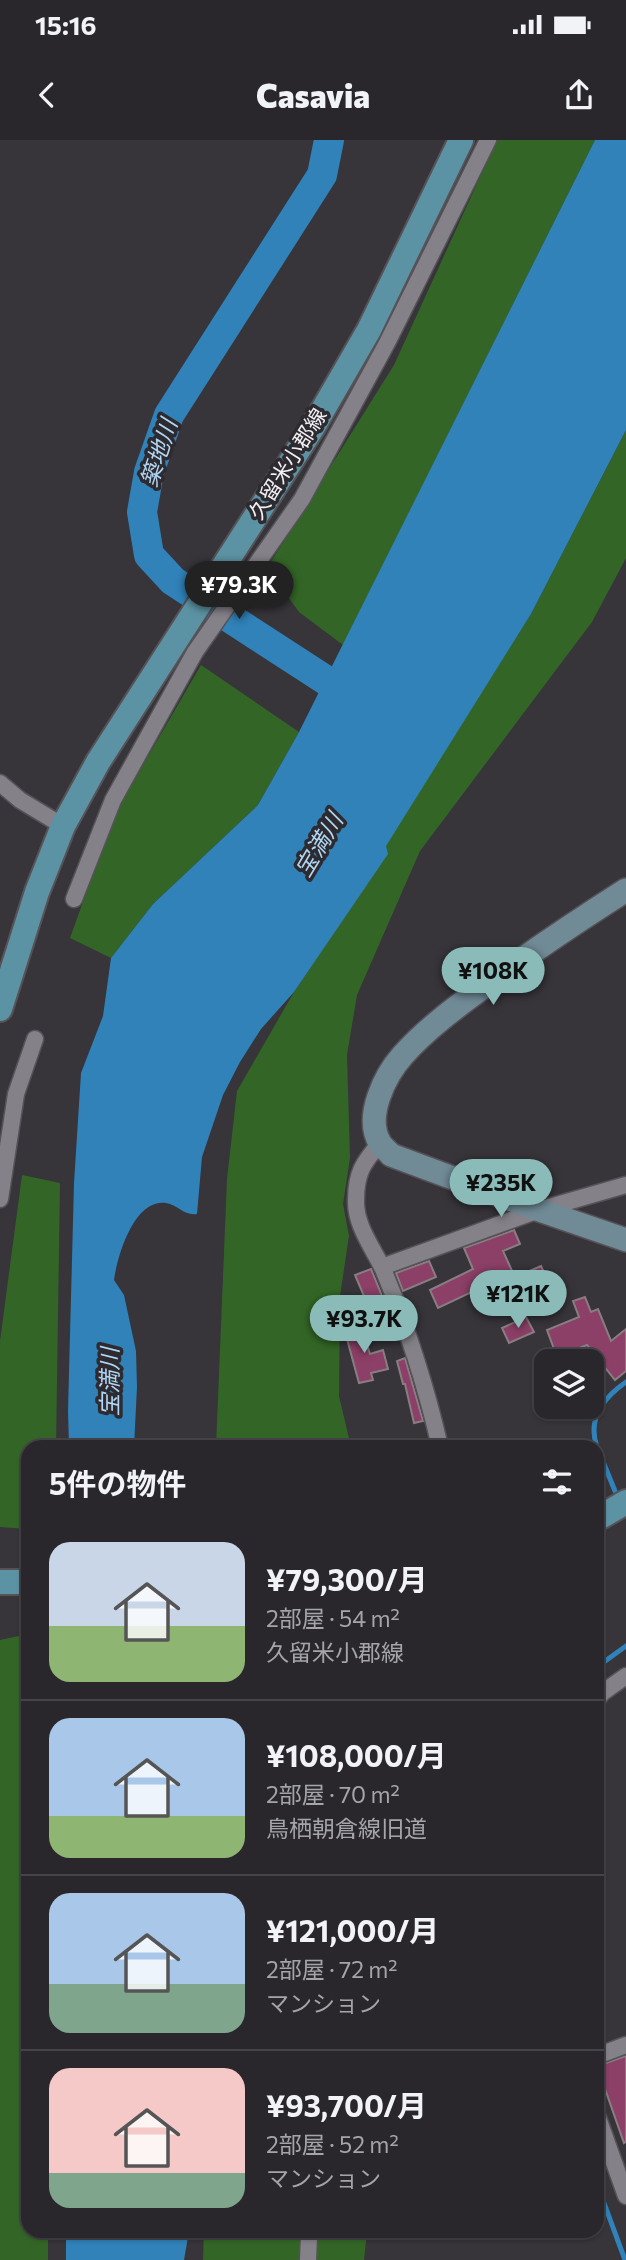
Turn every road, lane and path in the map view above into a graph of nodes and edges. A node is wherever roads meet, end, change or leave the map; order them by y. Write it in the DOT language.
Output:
graph roads {
  1 [pos="461,140"];
  2 [pos="488,140"];
  3 [pos="0,783"];
  4 [pos="63,825"];
  5 [pos="626,890"];
  6 [pos="74,899"];
  7 [pos="0,1009"];
  8 [pos="35,1039"];
  9 [pos="386,1149"];
  10 [pos="626,1185"];
  11 [pos="0,1199"];
  12 [pos="539,1210"];
  13 [pos="626,1240"];
  14 [pos="382,1267"];
  15 [pos="438,1440"];
  16 [pos="626,1502"];
  17 [pos="604,1515"];
  18 [pos="626,1676"];
  19 [pos="604,1692"];
  20 [pos="626,2045"];
  21 [pos="604,2053"];
  22 [pos="604,2135"];
  23 [pos="626,2196"];
  24 [pos="309,2238"];
  25 [pos="308,2260"];
  1 -- 4 [label="main road, 久留米小郡線"];
  2 -- 6 [label="street"];
  3 -- 4 [label="street"];
  4 -- 7 [label="main road, 久留米小郡線"];
  5 -- 9 [label="street"];
  8 -- 11 [label="street"];
  9 -- 12 [label="street"];
  9 -- 14 [label="street"];
  10 -- 12 [label="street"];
  12 -- 13 [label="street"];
  12 -- 14 [label="street"];
  14 -- 15 [label="street"];
  16 -- 17 [label="main road"];
  18 -- 19 [label="street"];
  20 -- 21 [label="street"];
  22 -- 23 [label="street"];
  24 -- 25 [label="street"];
}
